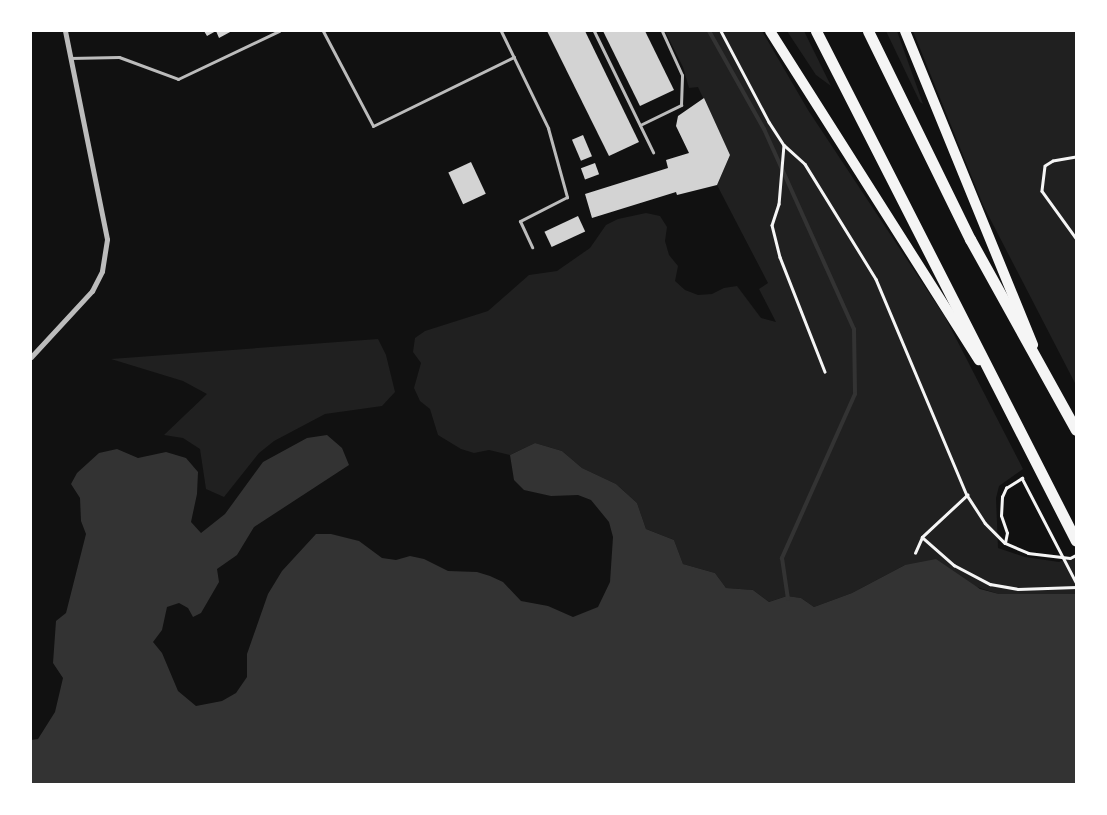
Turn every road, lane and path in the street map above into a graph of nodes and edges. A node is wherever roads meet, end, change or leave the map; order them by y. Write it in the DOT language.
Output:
graph roads {
  1 [pos="64,31"];
  2 [pos="279,31"];
  3 [pos="323,31"];
  4 [pos="501,31"];
  5 [pos="594,31"];
  6 [pos="662,31"];
  7 [pos="721,31"];
  8 [pos="770,31"];
  9 [pos="816,31"];
  10 [pos="868,31"];
  11 [pos="905,31"];
  12 [pos="514,57"];
  13 [pos="69,58"];
  14 [pos="640,125"];
  15 [pos="784,145"];
  16 [pos="653,152"];
  17 [pos="1076,157"];
  18 [pos="1076,238"];
  19 [pos="532,247"];
  20 [pos="31,357"];
  21 [pos="825,372"];
  22 [pos="1047,378"];
  23 [pos="1005,402"];
  24 [pos="1076,430"];
  25 [pos="967,495"];
  26 [pos="922,537"];
  27 [pos="1076,541"];
  28 [pos="1005,543"];
  29 [pos="915,553"];
  30 [pos="1076,555"];
  31 [pos="1076,582"];
  32 [pos="1076,587"];
  1 -- 13 [label="street"];
  2 -- 13 [label="lane"];
  3 -- 12 [label="lane"];
  4 -- 12 [label="lane"];
  5 -- 14 [label="lane"];
  6 -- 14 [label="lane"];
  7 -- 15 [label="path"];
  8 -- 23 [label="main road"];
  9 -- 23 [label="highway"];
  10 -- 22 [label="highway"];
  11 -- 22 [label="main road"];
  12 -- 19 [label="lane"];
  13 -- 20 [label="street"];
  14 -- 16 [label="lane"];
  15 -- 21 [label="path"];
  15 -- 25 [label="path"];
  17 -- 18 [label="path"];
  22 -- 24 [label="highway"];
  23 -- 27 [label="highway"];
  25 -- 26 [label="path"];
  25 -- 28 [label="path"];
  26 -- 29 [label="path"];
  26 -- 32 [label="path"];
  28 -- 30 [label="path"];
  28 -- 31 [label="path"];
}
